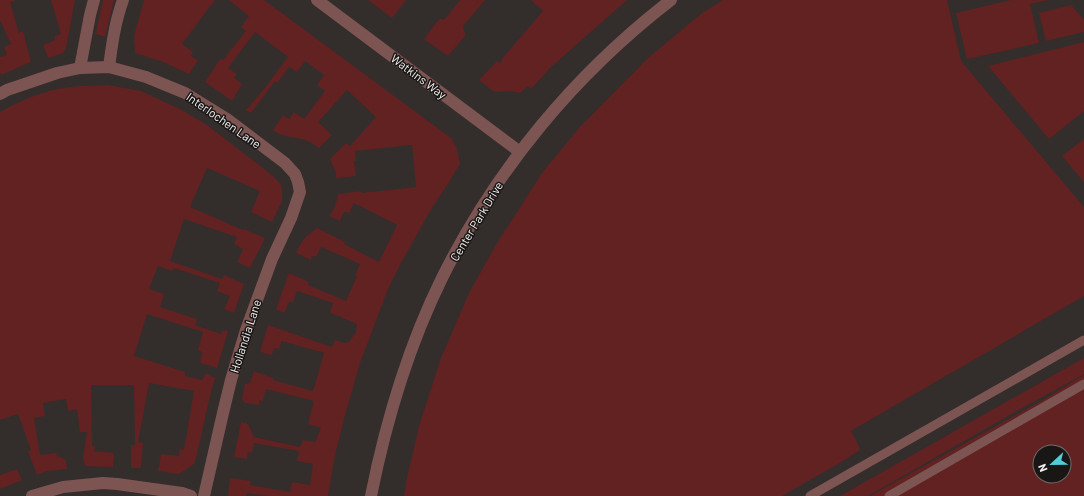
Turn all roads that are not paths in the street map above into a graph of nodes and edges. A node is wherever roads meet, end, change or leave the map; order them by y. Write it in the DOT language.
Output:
graph roads {
  1 [pos="94,0"];
  2 [pos="123,0"];
  3 [pos="317,0"];
  4 [pos="671,0"];
  5 [pos="80,68"];
  6 [pos="109,68"];
  7 [pos="0,94"];
  8 [pos="520,152"];
  9 [pos="298,182"];
  10 [pos="1084,340"];
  11 [pos="1084,384"];
  12 [pos="32,496"];
  13 [pos="191,496"];
  14 [pos="204,496"];
  15 [pos="371,496"];
  16 [pos="810,496"];
  17 [pos="889,496"];
  1 -- 5 [label="street"];
  2 -- 6 [label="street"];
  3 -- 8 [label="street, Watkins Way"];
  4 -- 8 [label="street, Center Park Drive"];
  5 -- 6 [label="street, Interlochen Lane"];
  5 -- 7 [label="street, Interlochen Lane"];
  6 -- 9 [label="street, Interlochen Lane"];
  8 -- 15 [label="street, Center Park Drive"];
  9 -- 14 [label="street, Hollandia Lane"];
  10 -- 16 [label="lane"];
  11 -- 17 [label="lane"];
  12 -- 13 [label="street"];
}
